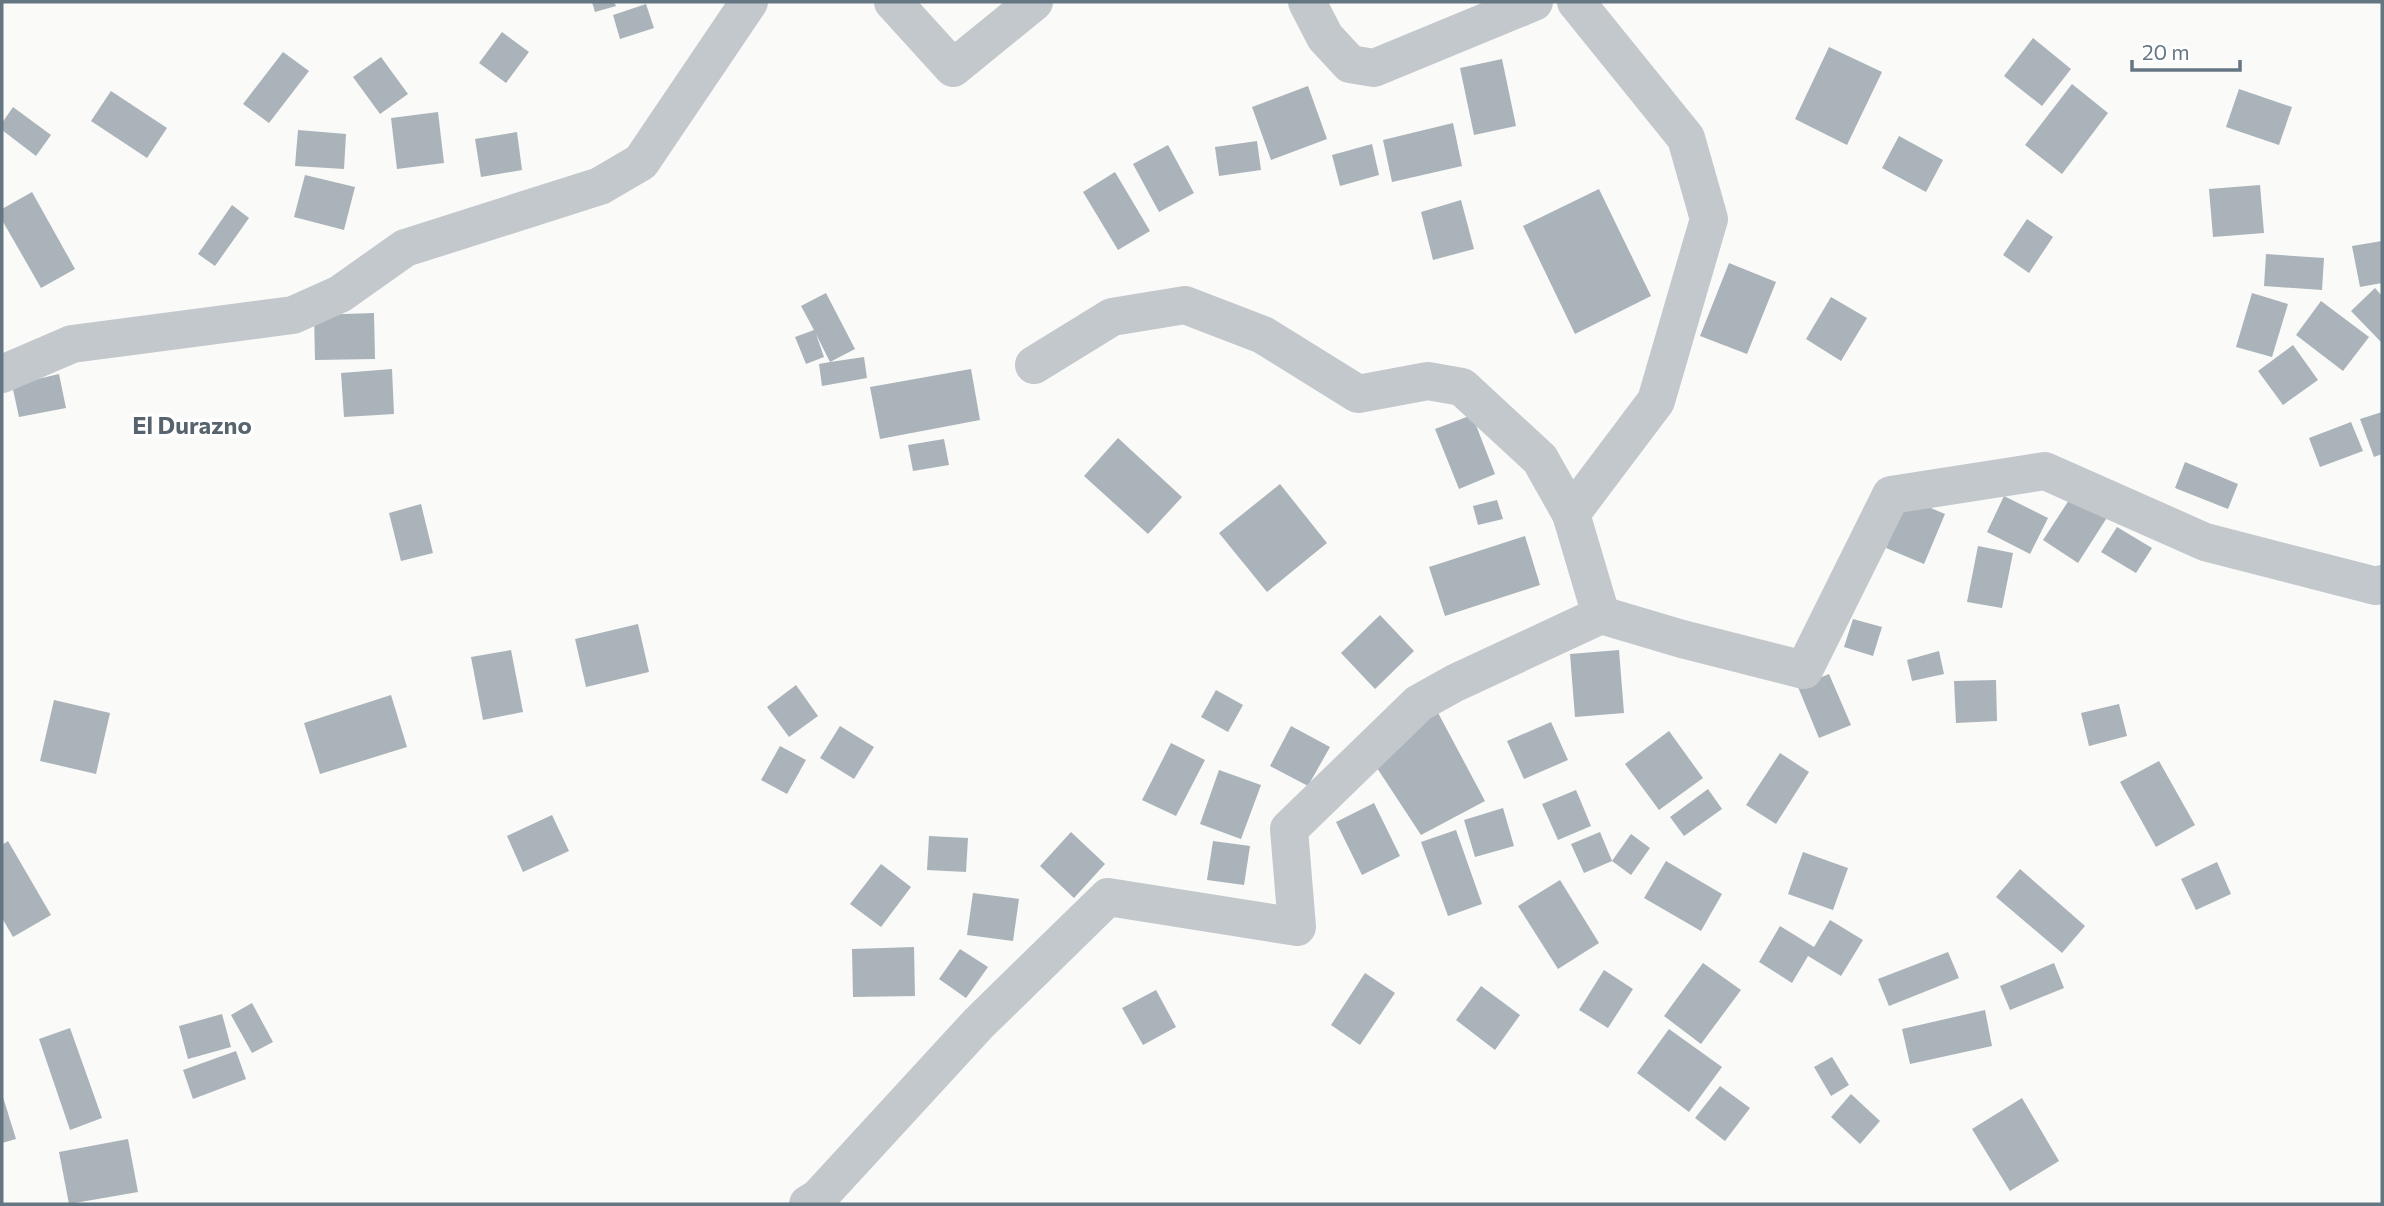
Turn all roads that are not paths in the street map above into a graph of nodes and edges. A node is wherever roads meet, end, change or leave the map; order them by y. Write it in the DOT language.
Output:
graph roads {
  1 [pos="749,2"];
  2 [pos="893,2"];
  3 [pos="1034,2"];
  4 [pos="1307,2"];
  5 [pos="1534,2"];
  6 [pos="1576,2"];
  7 [pos="1034,365"];
  8 [pos="2,374"];
  9 [pos="1571,514"];
  10 [pos="2382,584"];
  11 [pos="1601,615"];
  12 [pos="808,1204"];
  1 -- 8 [label="street"];
  2 -- 3 [label="street"];
  4 -- 5 [label="street"];
  6 -- 9 [label="street"];
  7 -- 9 [label="street"];
  9 -- 11 [label="street"];
  10 -- 11 [label="street"];
  11 -- 12 [label="street"];
}
